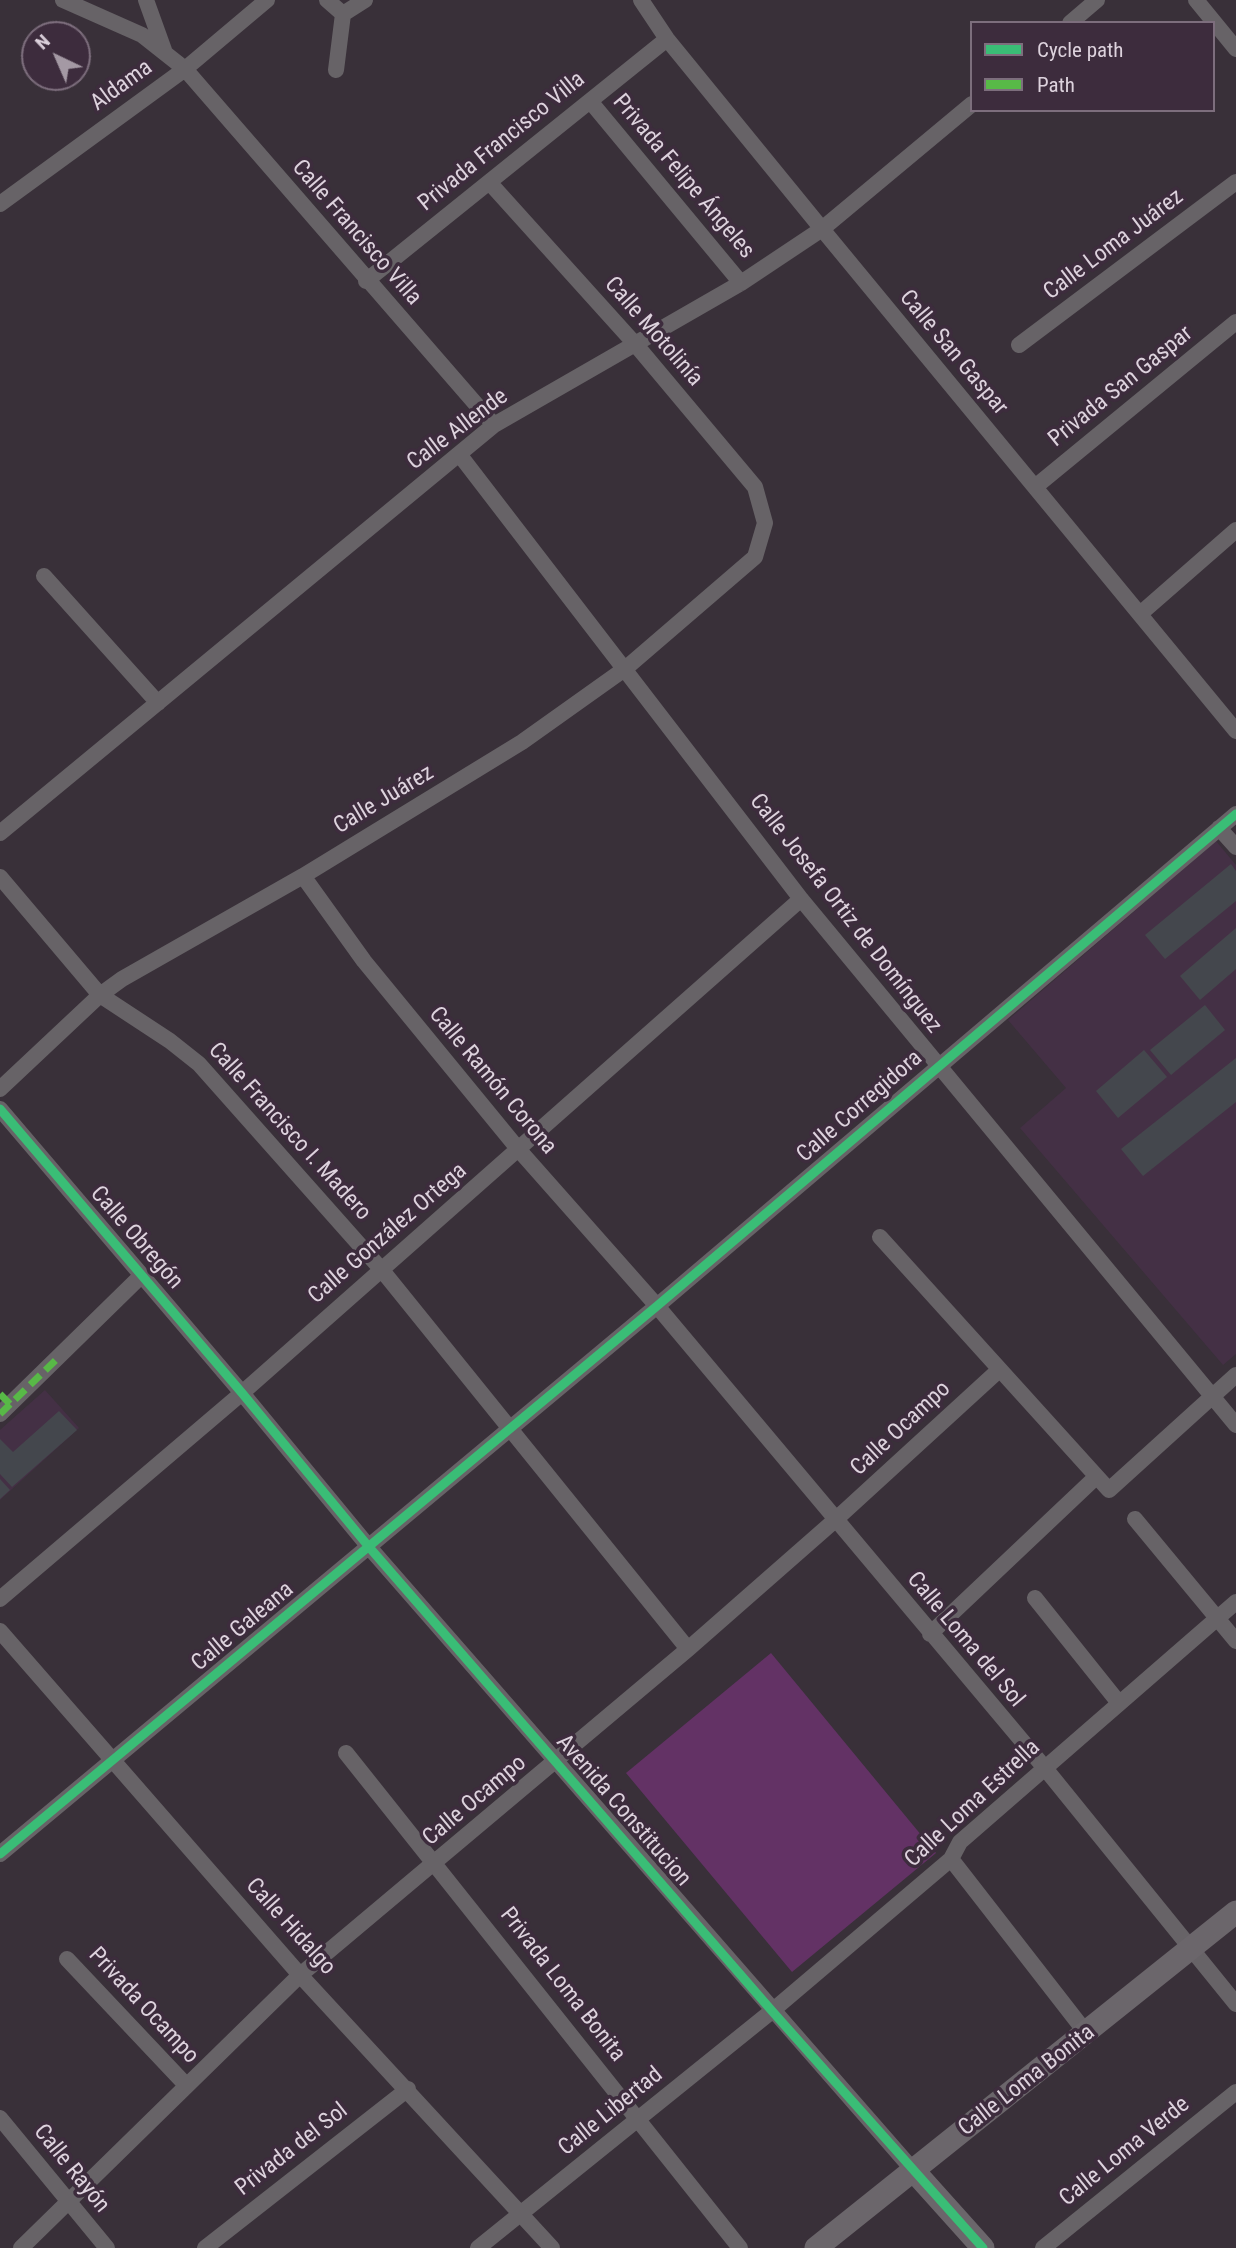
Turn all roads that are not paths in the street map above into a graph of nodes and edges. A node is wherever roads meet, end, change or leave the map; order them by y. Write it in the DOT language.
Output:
graph roads {
  1 [pos="63,0"];
  2 [pos="146,0"];
  3 [pos="267,0"];
  4 [pos="327,0"];
  5 [pos="365,0"];
  6 [pos="641,0"];
  7 [pos="1097,0"];
  8 [pos="1196,0"];
  9 [pos="85,4"];
  10 [pos="343,14"];
  11 [pos="1072,21"];
  12 [pos="1213,21"];
  13 [pos="1215,23"];
  14 [pos="667,39"];
  15 [pos="1236,49"];
  16 [pos="164,50"];
  17 [pos="185,69"];
  18 [pos="335,69"];
  19 [pos="590,102"];
  20 [pos="970,106"];
  21 [pos="489,182"];
  22 [pos="1236,182"];
  23 [pos="0,204"];
  24 [pos="822,229"];
  25 [pos="366,281"];
  26 [pos="741,283"];
  27 [pos="1236,322"];
  28 [pos="636,345"];
  29 [pos="1019,345"];
  30 [pos="494,425"];
  31 [pos="459,454"];
  32 [pos="1035,487"];
  33 [pos="765,523"];
  34 [pos="1236,530"];
  35 [pos="44,576"];
  36 [pos="1140,614"];
  37 [pos="626,668"];
  38 [pos="158,704"];
  39 [pos="1236,731"];
  40 [pos="1236,814"];
  41 [pos="1219,828"];
  42 [pos="0,833"];
  43 [pos="1236,848"];
  44 [pos="303,876"];
  45 [pos="0,877"];
  46 [pos="801,899"];
  47 [pos="100,995"];
  48 [pos="937,1066"];
  49 [pos="0,1088"];
  50 [pos="0,1109"];
  51 [pos="519,1150"];
  52 [pos="880,1237"];
  53 [pos="382,1269"];
  54 [pos="142,1275"];
  55 [pos="657,1306"];
  56 [pos="999,1370"];
  57 [pos="1236,1375"];
  58 [pos="242,1393"];
  59 [pos="1211,1396"];
  60 [pos="3,1404"];
  61 [pos="1236,1424"];
  62 [pos="509,1429"];
  63 [pos="1096,1477"];
  64 [pos="1135,1519"];
  65 [pos="834,1521"];
  66 [pos="369,1547"];
  67 [pos="1034,1598"];
  68 [pos="0,1599"];
  69 [pos="1236,1602"];
  70 [pos="1217,1619"];
  71 [pos="0,1631"];
  72 [pos="930,1634"];
  73 [pos="1236,1641"];
  74 [pos="688,1649"];
  75 [pos="1119,1703"];
  76 [pos="346,1752"];
  77 [pos="113,1761"];
  78 [pos="556,1763"];
  79 [pos="1044,1767"];
  80 [pos="0,1854"];
  81 [pos="951,1859"];
  82 [pos="436,1863"];
  83 [pos="1236,1912"];
  84 [pos="1191,1948"];
  85 [pos="67,1959"];
  86 [pos="300,1975"];
  87 [pos="1236,2004"];
  88 [pos="772,2011"];
  89 [pos="1087,2034"];
  90 [pos="186,2085"];
  91 [pos="408,2089"];
  92 [pos="1236,2092"];
  93 [pos="0,2118"];
  94 [pos="639,2119"];
  95 [pos="913,2170"];
  96 [pos="68,2203"];
  97 [pos="522,2213"];
  98 [pos="21,2248"];
  99 [pos="107,2248"];
  100 [pos="205,2248"];
  101 [pos="478,2248"];
  102 [pos="552,2248"];
  103 [pos="740,2248"];
  104 [pos="816,2248"];
  105 [pos="983,2248"];
  106 [pos="1043,2248"];
  1 -- 9 [label="street, Calle Francisco Villa"];
  2 -- 16 [label="street"];
  3 -- 17 [label="street, Aldama"];
  4 -- 10 [label="street"];
  5 -- 10 [label="street"];
  6 -- 14 [label="street, Calle San Gaspar"];
  7 -- 11 [label="street"];
  8 -- 12 [label="street"];
  9 -- 16 [label="street, Calle Francisco Villa"];
  10 -- 18 [label="street"];
  13 -- 15 [label="street"];
  14 -- 19 [label="street, Privada Francisco Villa"];
  14 -- 24 [label="street, Calle San Gaspar"];
  16 -- 17 [label="street, Calle Francisco Villa"];
  17 -- 23 [label="street, Aldama"];
  17 -- 25 [label="street, Calle Francisco Villa"];
  19 -- 21 [label="street, Privada Francisco Villa"];
  19 -- 26 [label="street, Privada Felipe Ángeles"];
  20 -- 24 [label="street, Calle Allende"];
  21 -- 25 [label="street, Privada Francisco Villa"];
  21 -- 28 [label="street, Calle Motolinía"];
  22 -- 29 [label="street, Calle Loma Juárez"];
  24 -- 26 [label="street, Calle Allende"];
  24 -- 32 [label="street, Calle San Gaspar"];
  25 -- 30 [label="street, Calle Francisco Villa"];
  26 -- 28 [label="street, Calle Allende"];
  27 -- 32 [label="street, Privada San Gaspar"];
  28 -- 30 [label="street, Calle Allende"];
  28 -- 33 [label="street, Calle Motolinía"];
  30 -- 31 [label="street, Calle Allende"];
  31 -- 37 [label="street, Calle Josefa Ortiz de Domínguez"];
  31 -- 38 [label="street, Calle Allende"];
  32 -- 36 [label="street, Calle San Gaspar"];
  33 -- 37 [label="street, Calle Juárez"];
  34 -- 36 [label="street"];
  35 -- 38 [label="street"];
  36 -- 39 [label="street, Calle San Gaspar"];
  37 -- 44 [label="street, Calle Juárez"];
  37 -- 46 [label="street, Calle Josefa Ortiz de Domínguez"];
  38 -- 42 [label="street, Calle Allende"];
  40 -- 41 [label="street, Calle Corregidora"];
  41 -- 43 [label="street"];
  41 -- 48 [label="street, Calle Corregidora"];
  44 -- 47 [label="street, Calle Juárez"];
  44 -- 51 [label="street, Calle Ramón Corona"];
  45 -- 47 [label="street, Calle Francisco I. Madero"];
  46 -- 48 [label="street, Calle Josefa Ortiz de Domínguez"];
  46 -- 51 [label="street, Calle González Ortega"];
  47 -- 49 [label="street, Calle Juárez"];
  47 -- 53 [label="street, Calle Francisco I. Madero"];
  48 -- 55 [label="street, Calle Corregidora"];
  48 -- 59 [label="street, Calle Josefa Ortiz de Domínguez"];
  50 -- 54 [label="street, Calle Obregón"];
  51 -- 53 [label="street, Calle González Ortega"];
  51 -- 55 [label="street, Calle Ramón Corona"];
  52 -- 56 [label="street"];
  53 -- 58 [label="street, Calle González Ortega"];
  53 -- 62 [label="street, Calle Francisco I. Madero"];
  54 -- 58 [label="street, Calle Obregón"];
  54 -- 60 [label="street"];
  55 -- 62 [label="street, Calle Corregidora"];
  55 -- 65 [label="street, Calle Loma del Sol"];
  56 -- 63 [label="street"];
  56 -- 65 [label="street, Calle Ocampo"];
  57 -- 59 [label="street"];
  58 -- 66 [label="street, Avenida Constitucion"];
  58 -- 68 [label="street, Calle González Ortega"];
  59 -- 61 [label="street, Calle Josefa Ortiz de Domínguez"];
  59 -- 63 [label="street"];
  62 -- 66 [label="street, Calle Galeana"];
  62 -- 74 [label="street, Calle Francisco I. Madero"];
  63 -- 72 [label="street"];
  64 -- 70 [label="street"];
  65 -- 72 [label="street, Calle Loma del Sol"];
  65 -- 74 [label="street, Calle Ocampo"];
  66 -- 77 [label="street, Calle Galeana"];
  66 -- 78 [label="street, Avenida Constitucion"];
  67 -- 75 [label="street"];
  69 -- 70 [label="street, Calle Loma Estrella"];
  70 -- 73 [label="street"];
  70 -- 75 [label="street, Calle Loma Estrella"];
  71 -- 77 [label="street, Calle Hidalgo"];
  72 -- 79 [label="street, Calle Loma del Sol"];
  74 -- 78 [label="street, Calle Ocampo"];
  75 -- 79 [label="street, Calle Loma Estrella"];
  76 -- 82 [label="street, Privada Loma Bonita"];
  77 -- 80 [label="street, Calle Galeana"];
  77 -- 86 [label="street, Calle Hidalgo"];
  78 -- 82 [label="street, Calle Ocampo"];
  78 -- 88 [label="street, Avenida Constitucion"];
  79 -- 81 [label="street, Calle Loma Estrella"];
  79 -- 84 [label="street, Calle Loma del Sol"];
  81 -- 88 [label="street, Calle Loma Estrella"];
  81 -- 89 [label="street"];
  82 -- 86 [label="street, Calle Ocampo"];
  82 -- 94 [label="street, Privada Loma Bonita"];
  83 -- 84 [label="street, Calle Loma Bonita"];
  84 -- 87 [label="street, Calle Loma del Sol"];
  84 -- 89 [label="street, Calle Loma Bonita"];
  85 -- 90 [label="street, Privada Ocampo"];
  86 -- 90 [label="street, Calle Ocampo"];
  86 -- 91 [label="street, Calle Hidalgo"];
  88 -- 94 [label="street, Calle Libertad"];
  88 -- 95 [label="street, Avenida Constitucion"];
  89 -- 95 [label="street, Calle Loma Bonita"];
  90 -- 96 [label="street, Calle Ocampo"];
  91 -- 97 [label="street, Calle Hidalgo"];
  91 -- 100 [label="street, Privada del Sol"];
  92 -- 106 [label="street, Calle Loma Verde"];
  93 -- 96 [label="street, Calle Rayón"];
  94 -- 97 [label="street, Calle Libertad"];
  94 -- 103 [label="street, Privada Loma Bonita"];
  95 -- 104 [label="street, Calle Loma Bonita"];
  95 -- 105 [label="street, Avenida Constitucion"];
  96 -- 98 [label="street, Calle Ocampo"];
  96 -- 99 [label="street, Calle Rayón"];
  97 -- 101 [label="street, Calle Libertad"];
  97 -- 102 [label="street, Calle Hidalgo"];
}
